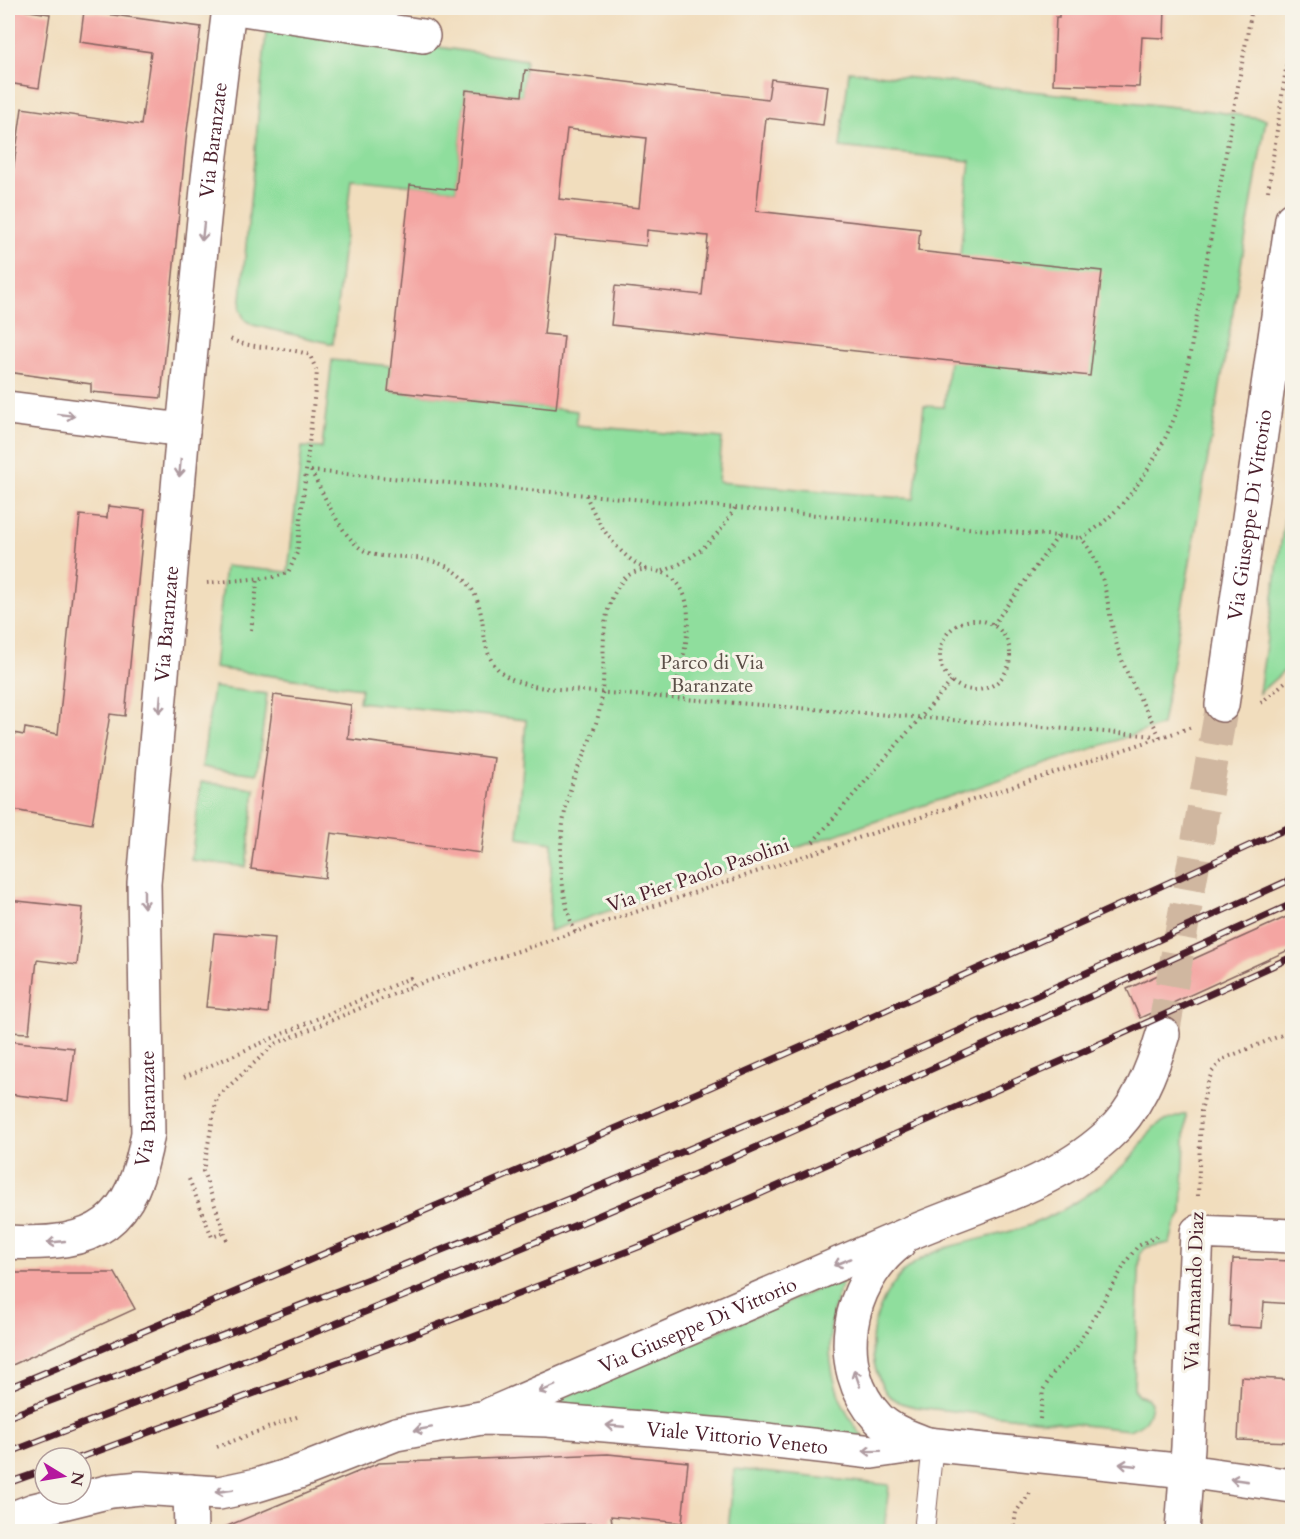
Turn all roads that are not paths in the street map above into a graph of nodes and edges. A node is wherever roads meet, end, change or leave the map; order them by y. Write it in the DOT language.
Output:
graph roads {
  1 [pos="229,8"];
  2 [pos="236,8"];
  3 [pos="423,36"];
  4 [pos="1293,219"];
  5 [pos="8,408"];
  6 [pos="183,430"];
  7 [pos="1212,714"];
  8 [pos="1163,1034"];
  9 [pos="915,1231"];
  10 [pos="1293,1236"];
  11 [pos="8,1242"];
  12 [pos="481,1418"];
  13 [pos="930,1444"];
  14 [pos="1186,1471"];
  15 [pos="1293,1486"];
  16 [pos="190,1491"];
  17 [pos="8,1520"];
  18 [pos="191,1532"];
  19 [pos="924,1532"];
  20 [pos="1182,1532"];
  1 -- 6 [label="street, Via Baranzate, one-way"];
  2 -- 3 [label="street"];
  4 -- 7 [label="street, Via Giuseppe Di Vittorio"];
  5 -- 6 [label="street, one-way"];
  6 -- 11 [label="street, Via Baranzate, one-way"];
  8 -- 9 [label="street, Via Giuseppe Di Vittorio"];
  9 -- 12 [label="street, Via Giuseppe Di Vittorio, one-way"];
  13 -- 9 [label="street, Via Giuseppe Di Vittorio, one-way"];
  10 -- 14 [label="street, Via Armando Diaz"];
  13 -- 12 [label="street, Viale Vittorio Veneto, one-way"];
  12 -- 16 [label="street, Viale Vittorio Veneto, one-way"];
  14 -- 13 [label="street, Viale Vittorio Veneto, one-way"];
  13 -- 19 [label="lane"];
  15 -- 14 [label="street, Viale Vittorio Veneto, one-way"];
  14 -- 20 [label="street, Via Armando Diaz"];
  16 -- 17 [label="street, Viale Vittorio Veneto"];
  16 -- 18 [label="street"];
}
